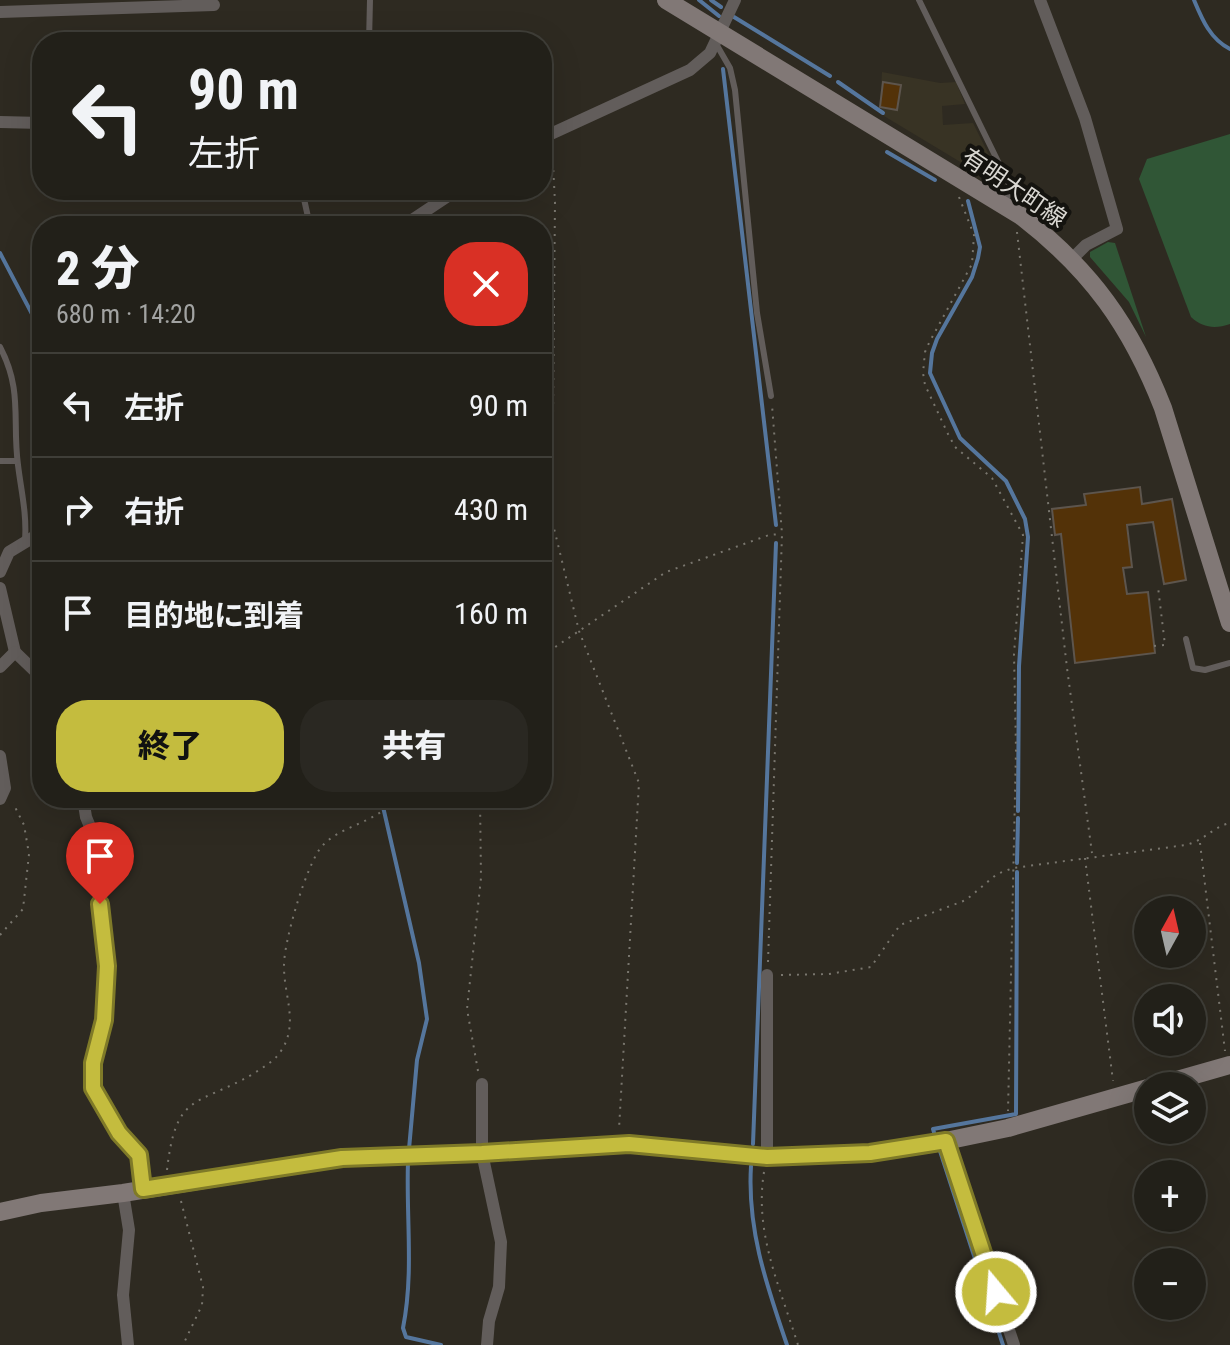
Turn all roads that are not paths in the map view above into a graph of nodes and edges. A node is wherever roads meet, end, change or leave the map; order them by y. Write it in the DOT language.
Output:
graph roads {
  1 [pos="370,0"];
  2 [pos="666,0"];
  3 [pos="735,0"];
  4 [pos="919,0"];
  5 [pos="1040,0"];
  6 [pos="214,5"];
  7 [pos="0,12"];
  8 [pos="369,32"];
  9 [pos="717,38"];
  10 [pos="0,122"];
  11 [pos="32,123"];
  12 [pos="552,133"];
  13 [pos="442,200"];
  14 [pos="1003,205"];
  15 [pos="418,216"];
  16 [pos="1072,259"];
  17 [pos="0,347"];
  18 [pos="771,396"];
  19 [pos="0,461"];
  20 [pos="17,461"];
  21 [pos="32,537"];
  22 [pos="25,540"];
  23 [pos="0,572"];
  24 [pos="0,588"];
  25 [pos="1230,623"];
  26 [pos="1186,639"];
  27 [pos="15,652"];
  28 [pos="1230,663"];
  29 [pos="0,667"];
  30 [pos="32,668"];
  31 [pos="0,756"];
  32 [pos="2,794"];
  33 [pos="85,808"];
  34 [pos="767,975"];
  35 [pos="1228,1066"];
  36 [pos="1206,1072"];
  37 [pos="482,1084"];
  38 [pos="1134,1092"];
  39 [pos="946,1141"];
  40 [pos="482,1153"];
  41 [pos="767,1157"];
  42 [pos="143,1189"];
  43 [pos="123,1193"];
  44 [pos="0,1212"];
  45 [pos="128,1345"];
  46 [pos="487,1345"];
  47 [pos="1014,1345"];
  1 -- 8 [label="lane"];
  2 -- 9 [label="street, 有明大町線"];
  3 -- 9 [label="street"];
  4 -- 14 [label="lane"];
  5 -- 16 [label="street"];
  6 -- 7 [label="street"];
  9 -- 12 [label="street"];
  9 -- 14 [label="street, 有明大町線"];
  9 -- 18 [label="lane"];
  10 -- 11 [label="street"];
  13 -- 15 [label="street"];
  14 -- 16 [label="street, 有明大町線"];
  16 -- 25 [label="street, 有明大町線"];
  17 -- 20 [label="lane"];
  19 -- 20 [label="lane"];
  20 -- 22 [label="lane"];
  21 -- 22 [label="street"];
  22 -- 23 [label="street"];
  24 -- 27 [label="street"];
  26 -- 28 [label="lane"];
  27 -- 29 [label="street"];
  27 -- 30 [label="street"];
  31 -- 32 [label="street"];
  33 -- 42 [label="street"];
  34 -- 41 [label="street"];
  35 -- 36 [label="street"];
  37 -- 40 [label="street"];
  38 -- 39 [label="street"];
  39 -- 41 [label="street"];
  39 -- 47 [label="street"];
  40 -- 41 [label="street"];
  40 -- 42 [label="street"];
  40 -- 46 [label="street"];
  42 -- 43 [label="street"];
  43 -- 44 [label="street"];
  43 -- 45 [label="street"];
}
